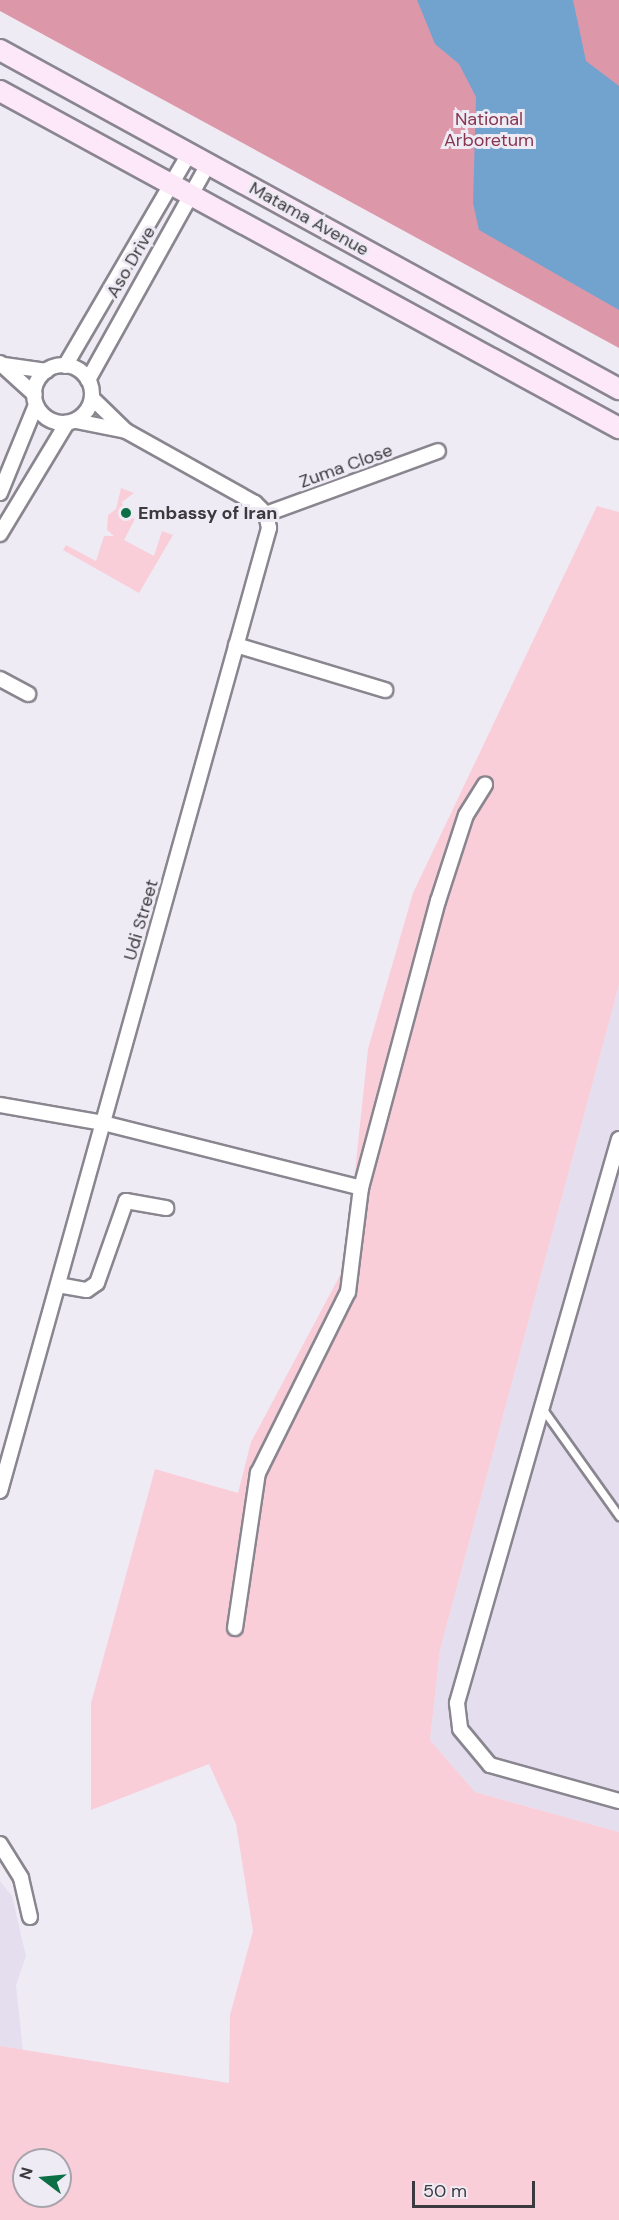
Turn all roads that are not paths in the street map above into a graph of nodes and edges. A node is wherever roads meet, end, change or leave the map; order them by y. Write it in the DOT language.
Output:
graph roads {
  1 [pos="0,50"];
  2 [pos="0,90"];
  3 [pos="189,154"];
  4 [pos="208,164"];
  5 [pos="172,185"];
  6 [pos="190,195"];
  7 [pos="258,232"];
  8 [pos="2,364"];
  9 [pos="65,366"];
  10 [pos="47,370"];
  11 [pos="88,380"];
  12 [pos="619,388"];
  13 [pos="92,398"];
  14 [pos="35,400"];
  15 [pos="71,422"];
  16 [pos="619,428"];
  17 [pos="126,431"];
  18 [pos="619,439"];
  19 [pos="438,451"];
  20 [pos="0,493"];
  21 [pos="266,514"];
  22 [pos="0,534"];
  23 [pos="236,645"];
  24 [pos="0,679"];
  25 [pos="385,690"];
  26 [pos="28,694"];
  27 [pos="485,785"];
  28 [pos="0,1105"];
  29 [pos="103,1123"];
  30 [pos="619,1138"];
  31 [pos="361,1188"];
  32 [pos="166,1208"];
  33 [pos="57,1285"];
  34 [pos="541,1405"];
  35 [pos="0,1491"];
  36 [pos="619,1516"];
  37 [pos="235,1628"];
  38 [pos="619,1800"];
  39 [pos="0,1844"];
  40 [pos="30,1917"];
  1 -- 3 [label="main road, Matama Avenue"];
  2 -- 5 [label="main road, Matama Avenue"];
  3 -- 4 [label="main road, Matama Avenue"];
  3 -- 5 [label="street, Aso Drive"];
  4 -- 6 [label="street, Aso Drive"];
  4 -- 12 [label="main road, Matama Avenue"];
  5 -- 6 [label="main road, Matama Avenue"];
  5 -- 9 [label="street, Aso Drive"];
  6 -- 7 [label="main road, Matama Avenue"];
  6 -- 11 [label="street, Aso Drive"];
  7 -- 16 [label="main road, Matama Avenue"];
  7 -- 18 [label="lane"];
  8 -- 10 [label="street"];
  8 -- 14 [label="street"];
  9 -- 10 [label="street"];
  9 -- 11 [label="street"];
  10 -- 14 [label="street"];
  11 -- 13 [label="street"];
  13 -- 15 [label="street"];
  13 -- 17 [label="street"];
  14 -- 15 [label="street"];
  14 -- 20 [label="street"];
  15 -- 17 [label="street"];
  15 -- 22 [label="street"];
  17 -- 21 [label="street"];
  19 -- 21 [label="street, Zuma Close"];
  21 -- 23 [label="street, Udi Street"];
  23 -- 25 [label="street"];
  23 -- 29 [label="street, Udi Street"];
  24 -- 26 [label="street"];
  27 -- 31 [label="street"];
  28 -- 29 [label="street"];
  29 -- 31 [label="street"];
  29 -- 33 [label="street, Udi Street"];
  30 -- 34 [label="street"];
  31 -- 37 [label="street"];
  32 -- 33 [label="street"];
  33 -- 35 [label="street, Udi Street"];
  34 -- 36 [label="lane"];
  34 -- 38 [label="street"];
  39 -- 40 [label="street"];
}
